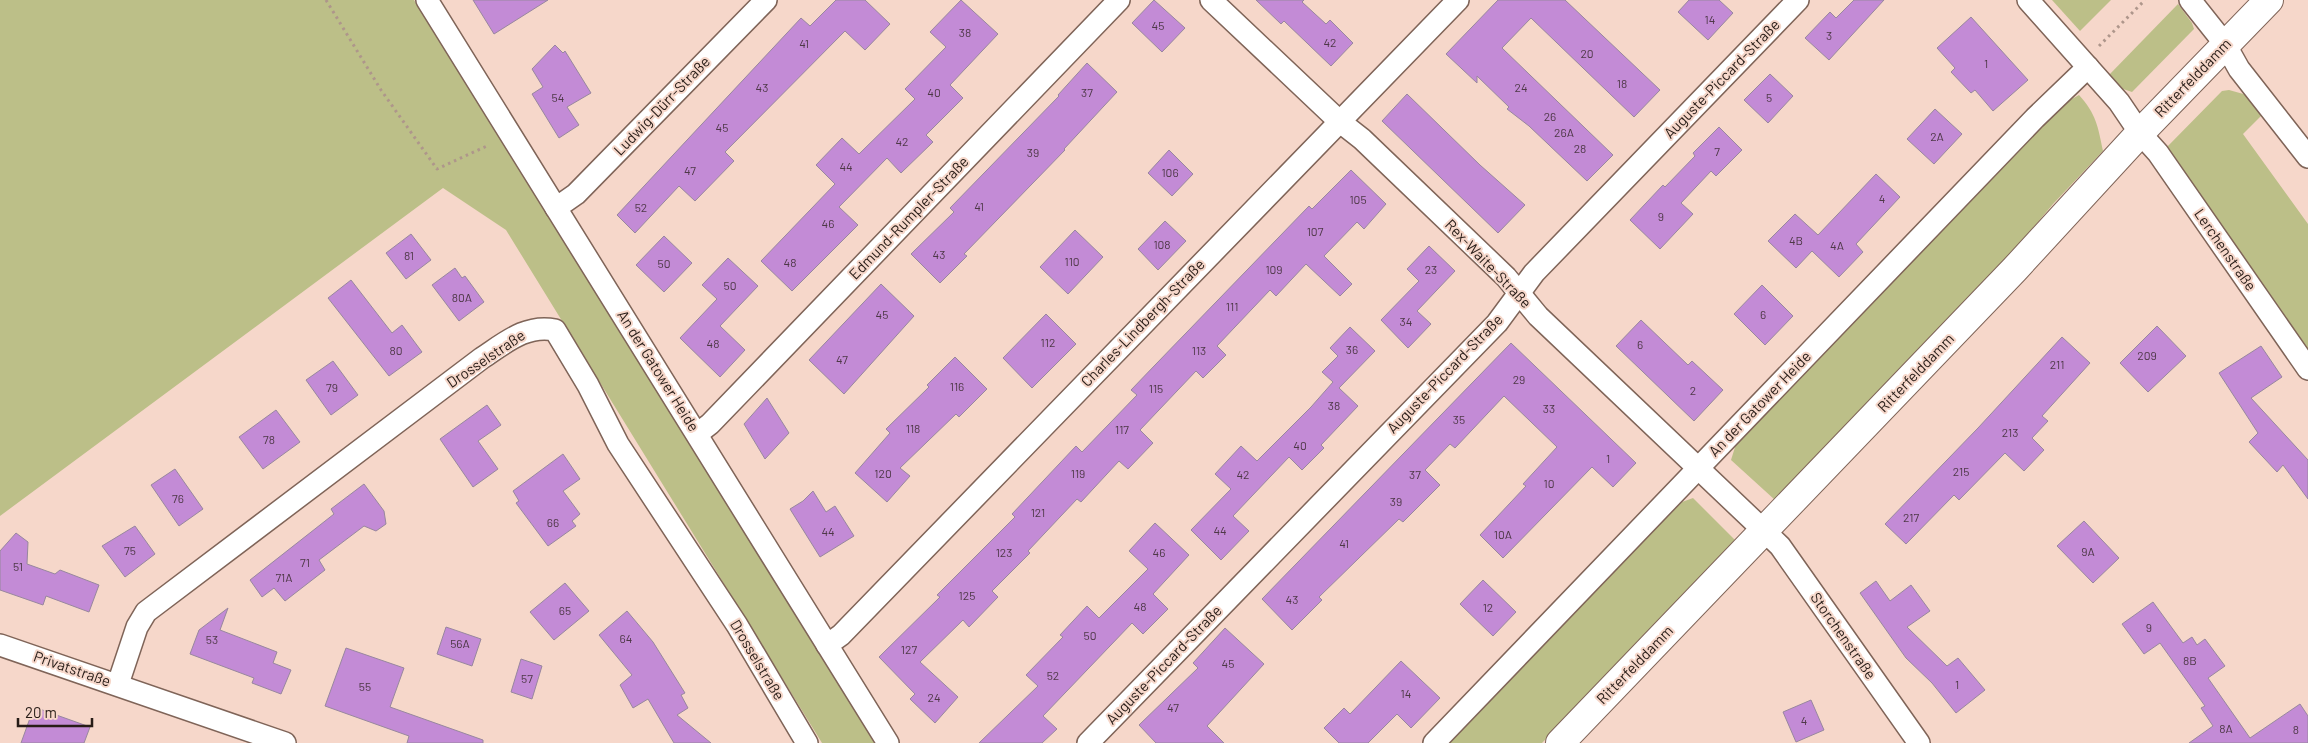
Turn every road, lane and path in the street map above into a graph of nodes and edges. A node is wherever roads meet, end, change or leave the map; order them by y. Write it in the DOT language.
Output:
graph roads {
  1 [pos="326,0"];
  2 [pos="427,0"];
  3 [pos="766,0"];
  4 [pos="1120,0"];
  5 [pos="1211,0"];
  6 [pos="1458,0"];
  7 [pos="1798,0"];
  8 [pos="2028,0"];
  9 [pos="2145,0"];
  10 [pos="2190,0"];
  11 [pos="2269,0"];
  12 [pos="2225,44"];
  13 [pos="2086,65"];
  14 [pos="1339,122"];
  15 [pos="2140,133"];
  16 [pos="491,144"];
  17 [pos="2308,157"];
  18 [pos="556,208"];
  19 [pos="1518,293"];
  20 [pos="2308,369"];
  21 [pos="697,434"];
  22 [pos="1699,468"];
  23 [pos="1764,531"];
  24 [pos="0,644"];
  25 [pos="827,645"];
  26 [pos="118,684"];
  27 [pos="285,743"];
  28 [pos="807,743"];
  29 [pos="888,743"];
  30 [pos="1088,743"];
  31 [pos="1434,743"];
  32 [pos="1560,743"];
  33 [pos="1919,743"];
  1 -- 16 [label="path"];
  2 -- 18 [label="street, An der Gatower Heide"];
  3 -- 18 [label="street, Ludwig-Dürr-Straße"];
  4 -- 21 [label="street, Edmund-Rumpler-Straße"];
  5 -- 14 [label="street, Rex-Waite-Straße"];
  6 -- 14 [label="street, Charles-Lindbergh-Straße"];
  7 -- 19 [label="street, Auguste-Piccard-Straße"];
  8 -- 13 [label="street, Lerchenstraße"];
  9 -- 13 [label="path"];
  10 -- 12 [label="street"];
  11 -- 12 [label="main road, Ritterfelddamm"];
  12 -- 15 [label="main road, Ritterfelddamm"];
  12 -- 17 [label="street"];
  13 -- 15 [label="street, Lerchenstraße"];
  13 -- 22 [label="street, An der Gatower Heide"];
  14 -- 19 [label="street, Rex-Waite-Straße"];
  14 -- 25 [label="street, Charles-Lindbergh-Straße"];
  15 -- 20 [label="street, Lerchenstraße"];
  15 -- 23 [label="main road, Ritterfelddamm"];
  18 -- 21 [label="street, An der Gatower Heide"];
  19 -- 22 [label="street, Rex-Waite-Straße"];
  19 -- 30 [label="street, Auguste-Piccard-Straße"];
  21 -- 25 [label="street, An der Gatower Heide"];
  22 -- 23 [label="street, Rex-Waite-Straße"];
  22 -- 31 [label="street, An der Gatower Heide"];
  23 -- 32 [label="main road, Ritterfelddamm"];
  23 -- 33 [label="street, Storchenstraße"];
  24 -- 26 [label="street, Privatstraße"];
  25 -- 29 [label="street, An der Gatower Heide"];
  26 -- 27 [label="street, Privatstraße"];
  26 -- 28 [label="street, Drosselstraße"];
}
